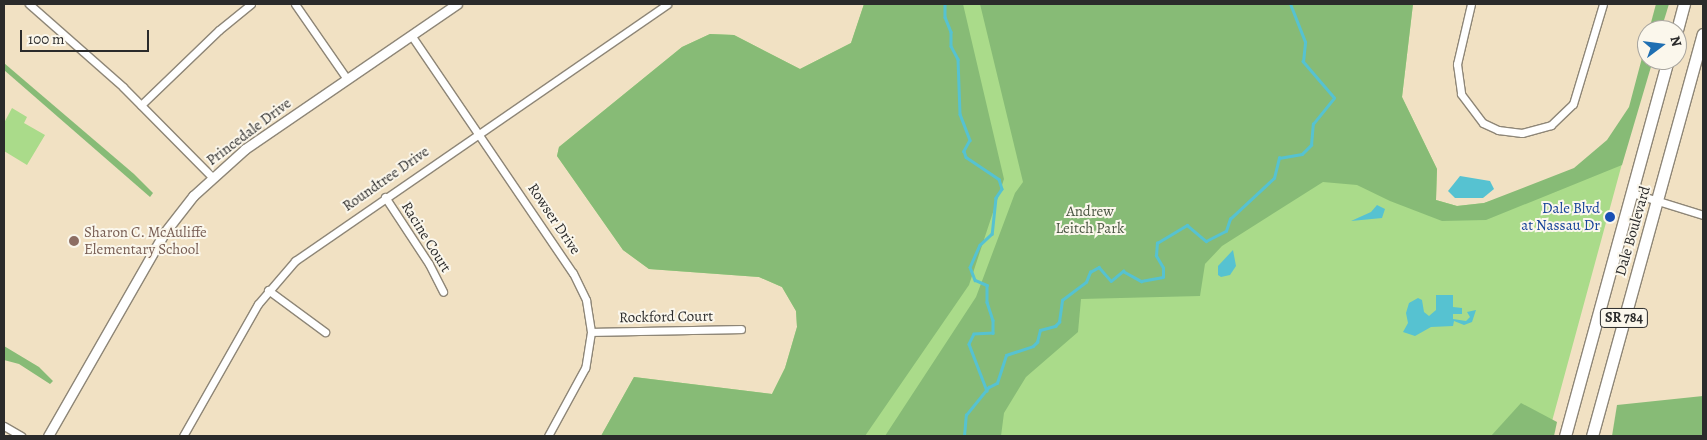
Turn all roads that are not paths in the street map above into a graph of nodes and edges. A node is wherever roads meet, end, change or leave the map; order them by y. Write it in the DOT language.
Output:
graph roads {
  1 [pos="29,4"];
  2 [pos="251,4"];
  3 [pos="295,4"];
  4 [pos="457,4"];
  5 [pos="667,4"];
  6 [pos="1471,4"];
  7 [pos="1603,4"];
  8 [pos="1684,4"];
  9 [pos="1680,20"];
  10 [pos="1703,34"];
  11 [pos="411,35"];
  12 [pos="1665,70"];
  13 [pos="347,79"];
  14 [pos="142,105"];
  15 [pos="478,133"];
  16 [pos="212,177"];
  17 [pos="1632,193"];
  18 [pos="384,197"];
  19 [pos="1657,200"];
  20 [pos="1703,215"];
  21 [pos="268,290"];
  22 [pos="442,292"];
  23 [pos="741,329"];
  24 [pos="325,332"];
  25 [pos="591,332"];
  26 [pos="4,426"];
  27 [pos="21,436"];
  28 [pos="48,436"];
  29 [pos="183,436"];
  30 [pos="548,436"];
  31 [pos="1566,436"];
  32 [pos="1592,436"];
  1 -- 14 [label="street"];
  2 -- 14 [label="street"];
  3 -- 13 [label="street"];
  4 -- 11 [label="street, Princedale Drive"];
  5 -- 15 [label="street, Roundtree Drive"];
  6 -- 7 [label="street"];
  8 -- 9 [label="main road"];
  10 -- 19 [label="main road, Dale Boulevard / SR 784"];
  11 -- 13 [label="street, Princedale Drive"];
  11 -- 15 [label="street, Rowser Drive"];
  12 -- 17 [label="main road, Dale Boulevard / SR 784"];
  13 -- 16 [label="street, Princedale Drive"];
  14 -- 16 [label="street"];
  15 -- 18 [label="street, Roundtree Drive"];
  15 -- 25 [label="street, Rowser Drive"];
  16 -- 28 [label="street, Princedale Drive"];
  17 -- 19 [label="street"];
  17 -- 31 [label="main road, Dale Boulevard / SR 784"];
  18 -- 21 [label="street, Roundtree Drive"];
  18 -- 22 [label="street, Racine Court"];
  19 -- 20 [label="street"];
  19 -- 32 [label="main road, Dale Boulevard / SR 784"];
  21 -- 24 [label="street"];
  21 -- 29 [label="street, Roundtree Drive"];
  23 -- 25 [label="street, Rockford Court"];
  25 -- 30 [label="street, Rowser Drive"];
  26 -- 27 [label="street"];
}
